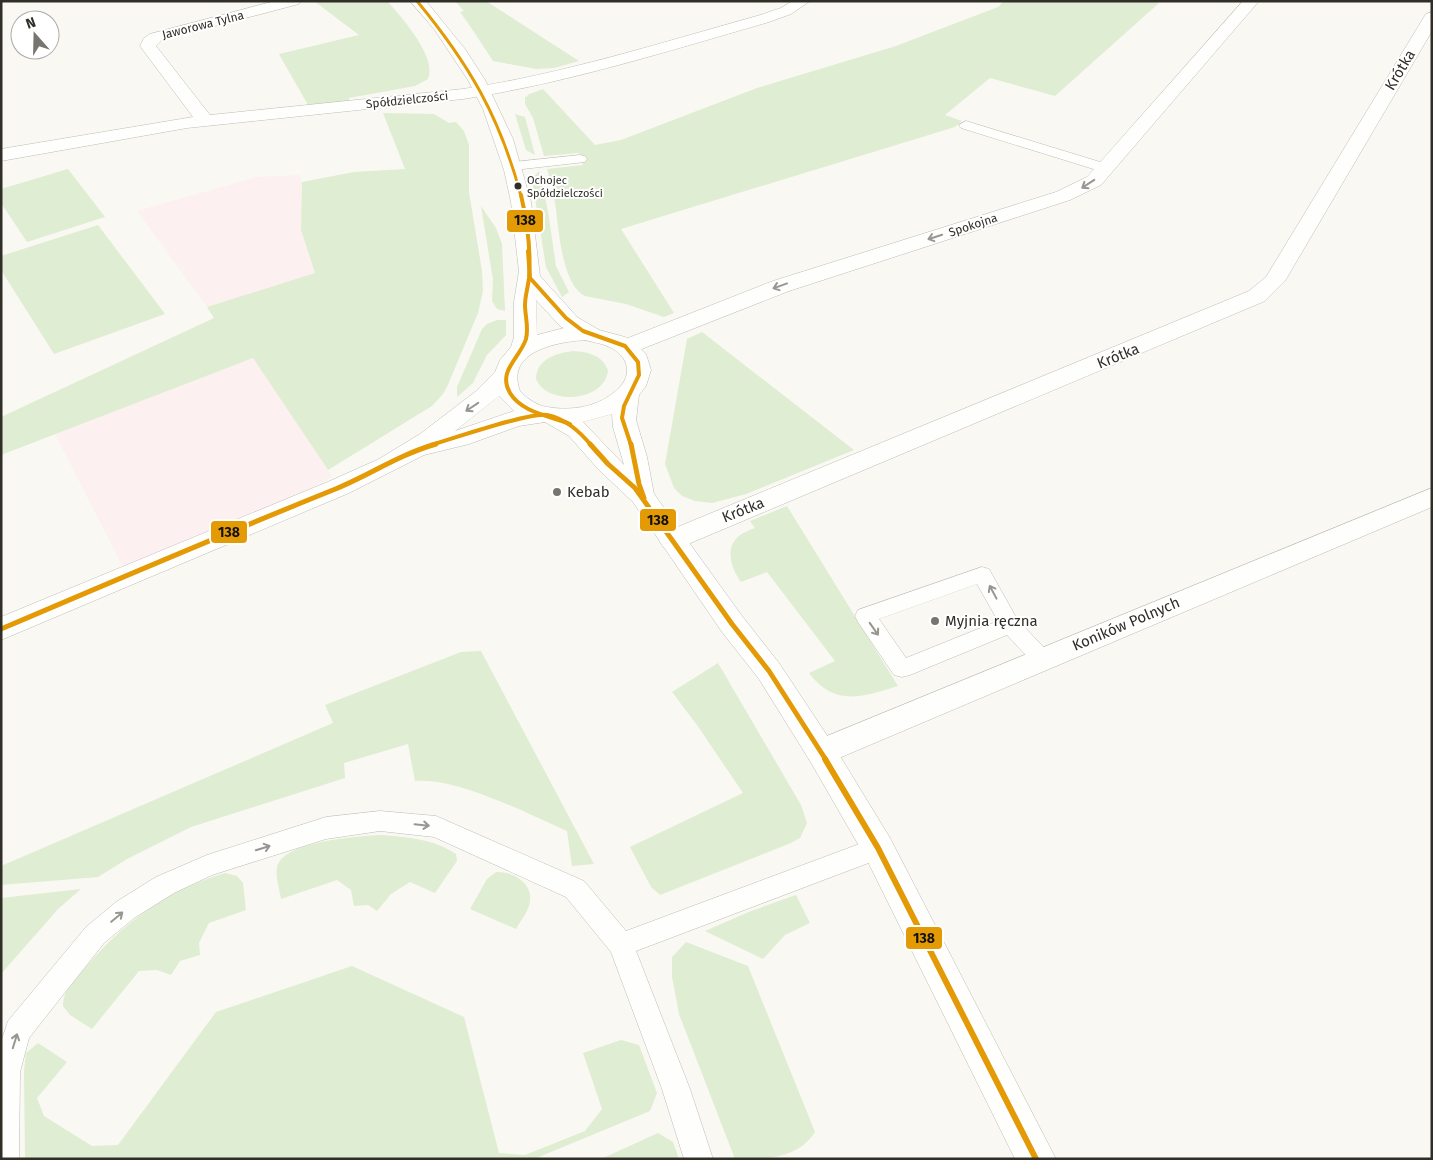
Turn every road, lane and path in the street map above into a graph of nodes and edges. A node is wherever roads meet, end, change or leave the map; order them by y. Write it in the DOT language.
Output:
graph roads {
  1 [pos="294,1"];
  2 [pos="418,1"];
  3 [pos="803,1"];
  4 [pos="1252,1"];
  5 [pos="1432,17"];
  6 [pos="483,91"];
  7 [pos="204,120"];
  8 [pos="966,125"];
  9 [pos="1,155"];
  10 [pos="580,159"];
  11 [pos="514,166"];
  12 [pos="1105,168"];
  13 [pos="530,276"];
  14 [pos="591,334"];
  15 [pos="626,347"];
  16 [pos="521,351"];
  17 [pos="506,373"];
  18 [pos="628,396"];
  19 [pos="549,415"];
  20 [pos="412,452"];
  21 [pos="642,496"];
  22 [pos="1432,497"];
  23 [pos="672,540"];
  24 [pos="1010,625"];
  25 [pos="1,629"];
  26 [pos="1042,659"];
  27 [pos="821,752"];
  28 [pos="878,848"];
  29 [pos="621,945"];
  30 [pos="5,1159"];
  31 [pos="699,1159"];
  32 [pos="1036,1159"];
  1 -- 7 [label="street, Jaworowa Tylna"];
  2 -- 6 [label="street"];
  3 -- 6 [label="street, Spółdzielczości"];
  4 -- 12 [label="street, Spokojna"];
  5 -- 23 [label="street, Krótka"];
  6 -- 7 [label="street, Spółdzielczości"];
  6 -- 11 [label="street"];
  7 -- 9 [label="street, Spółdzielczości"];
  8 -- 12 [label="lane"];
  10 -- 11 [label="lane"];
  11 -- 13 [label="street"];
  12 -- 15 [label="street, Spokojna, one-way"];
  13 -- 14 [label="street"];
  13 -- 16 [label="street"];
  14 -- 15 [label="street"];
  14 -- 16 [label="street"];
  15 -- 18 [label="street"];
  16 -- 17 [label="street"];
  17 -- 19 [label="street"];
  17 -- 20 [label="street, one-way"];
  18 -- 19 [label="street"];
  18 -- 21 [label="street"];
  19 -- 20 [label="street"];
  19 -- 21 [label="street"];
  20 -- 25 [label="street"];
  21 -- 23 [label="street"];
  22 -- 26 [label="street, Koników Polnych"];
  23 -- 27 [label="street"];
  24 -- 24 [label="lane, one-way"];
  24 -- 26 [label="lane"];
  26 -- 27 [label="street, Koników Polnych"];
  27 -- 28 [label="street"];
  28 -- 29 [label="lane"];
  28 -- 32 [label="street"];
  30 -- 29 [label="lane, one-way"];
  29 -- 31 [label="lane"];
}
